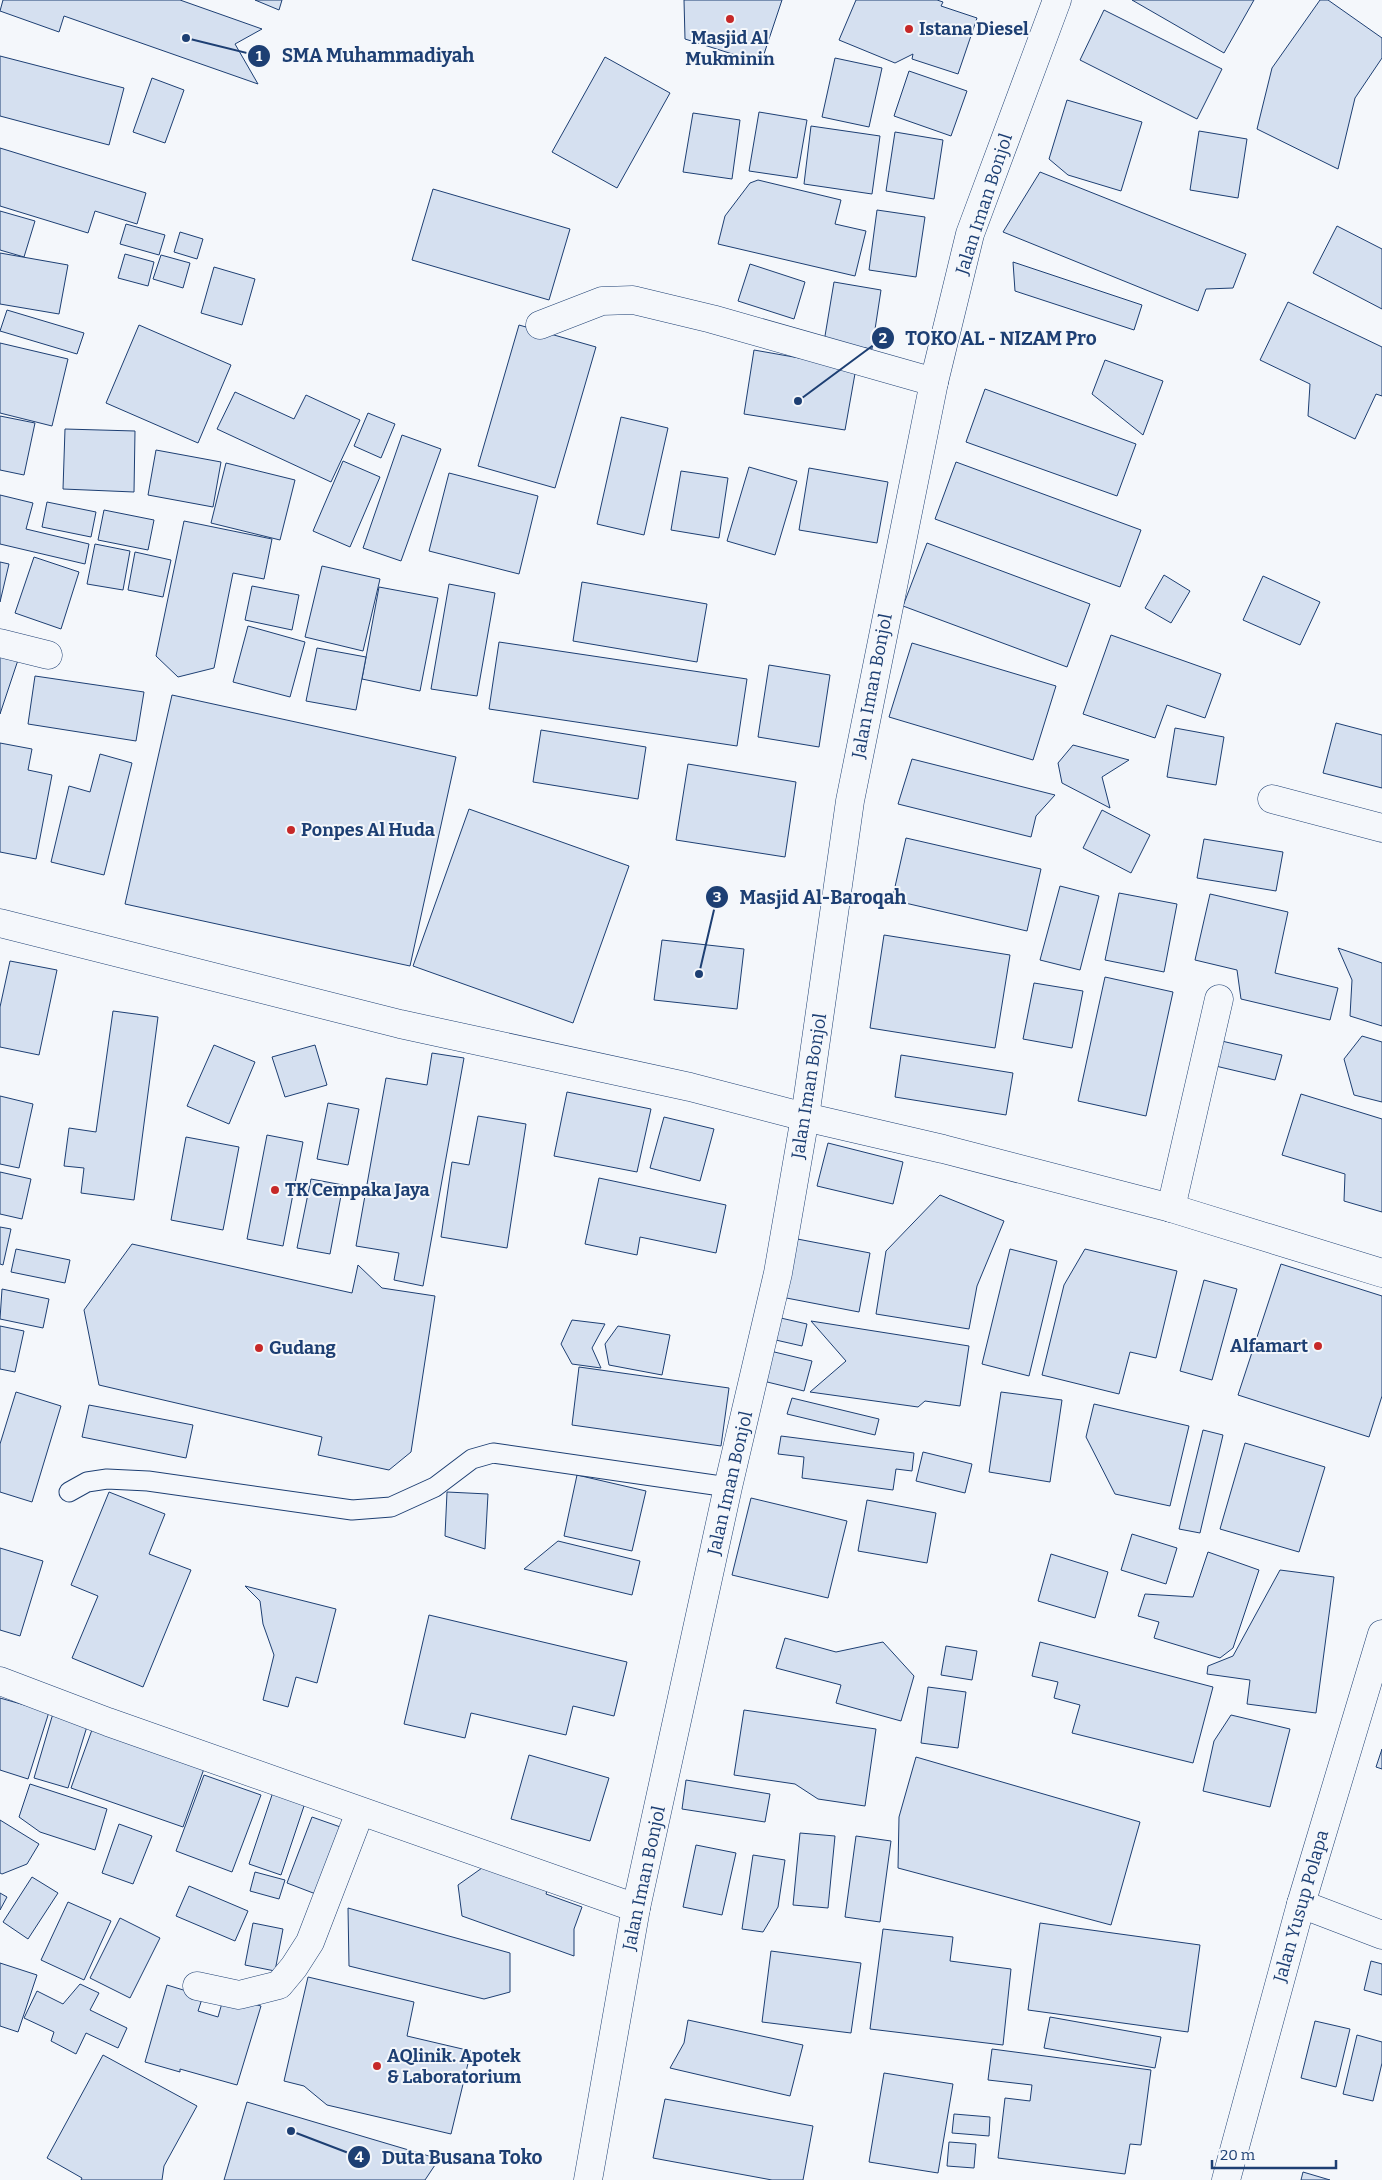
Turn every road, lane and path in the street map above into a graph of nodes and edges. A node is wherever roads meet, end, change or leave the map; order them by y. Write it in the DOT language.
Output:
graph roads {
  1 [pos="1057,0"];
  2 [pos="540,325"];
  3 [pos="934,382"];
  4 [pos="0,642"];
  5 [pos="48,655"];
  6 [pos="1272,799"];
  7 [pos="1382,828"];
  8 [pos="0,923"];
  9 [pos="1219,999"];
  10 [pos="805,1117"];
  11 [pos="1171,1208"];
  12 [pos="1382,1273"];
  13 [pos="728,1487"];
  14 [pos="69,1492"];
  15 [pos="1382,1634"];
  16 [pos="0,1681"];
  17 [pos="360,1812"];
  18 [pos="1301,1904"];
  19 [pos="636,1908"];
  20 [pos="1382,1935"];
  21 [pos="197,1986"];
  22 [pos="588,2180"];
  23 [pos="1226,2180"];
  1 -- 3 [label="street, Jalan Iman Bonjol"];
  2 -- 3 [label="street"];
  3 -- 10 [label="street, Jalan Iman Bonjol"];
  4 -- 5 [label="street"];
  6 -- 7 [label="street"];
  8 -- 10 [label="street"];
  9 -- 11 [label="street"];
  10 -- 11 [label="street"];
  10 -- 13 [label="street, Jalan Iman Bonjol"];
  11 -- 12 [label="street"];
  13 -- 14 [label="lane"];
  13 -- 19 [label="street, Jalan Iman Bonjol"];
  15 -- 18 [label="street, Jalan Yusup Polapa"];
  16 -- 17 [label="street"];
  17 -- 19 [label="street"];
  17 -- 21 [label="street"];
  18 -- 20 [label="street"];
  18 -- 23 [label="street, Jalan Yusup Polapa"];
  19 -- 22 [label="street, Jalan Iman Bonjol"];
}
